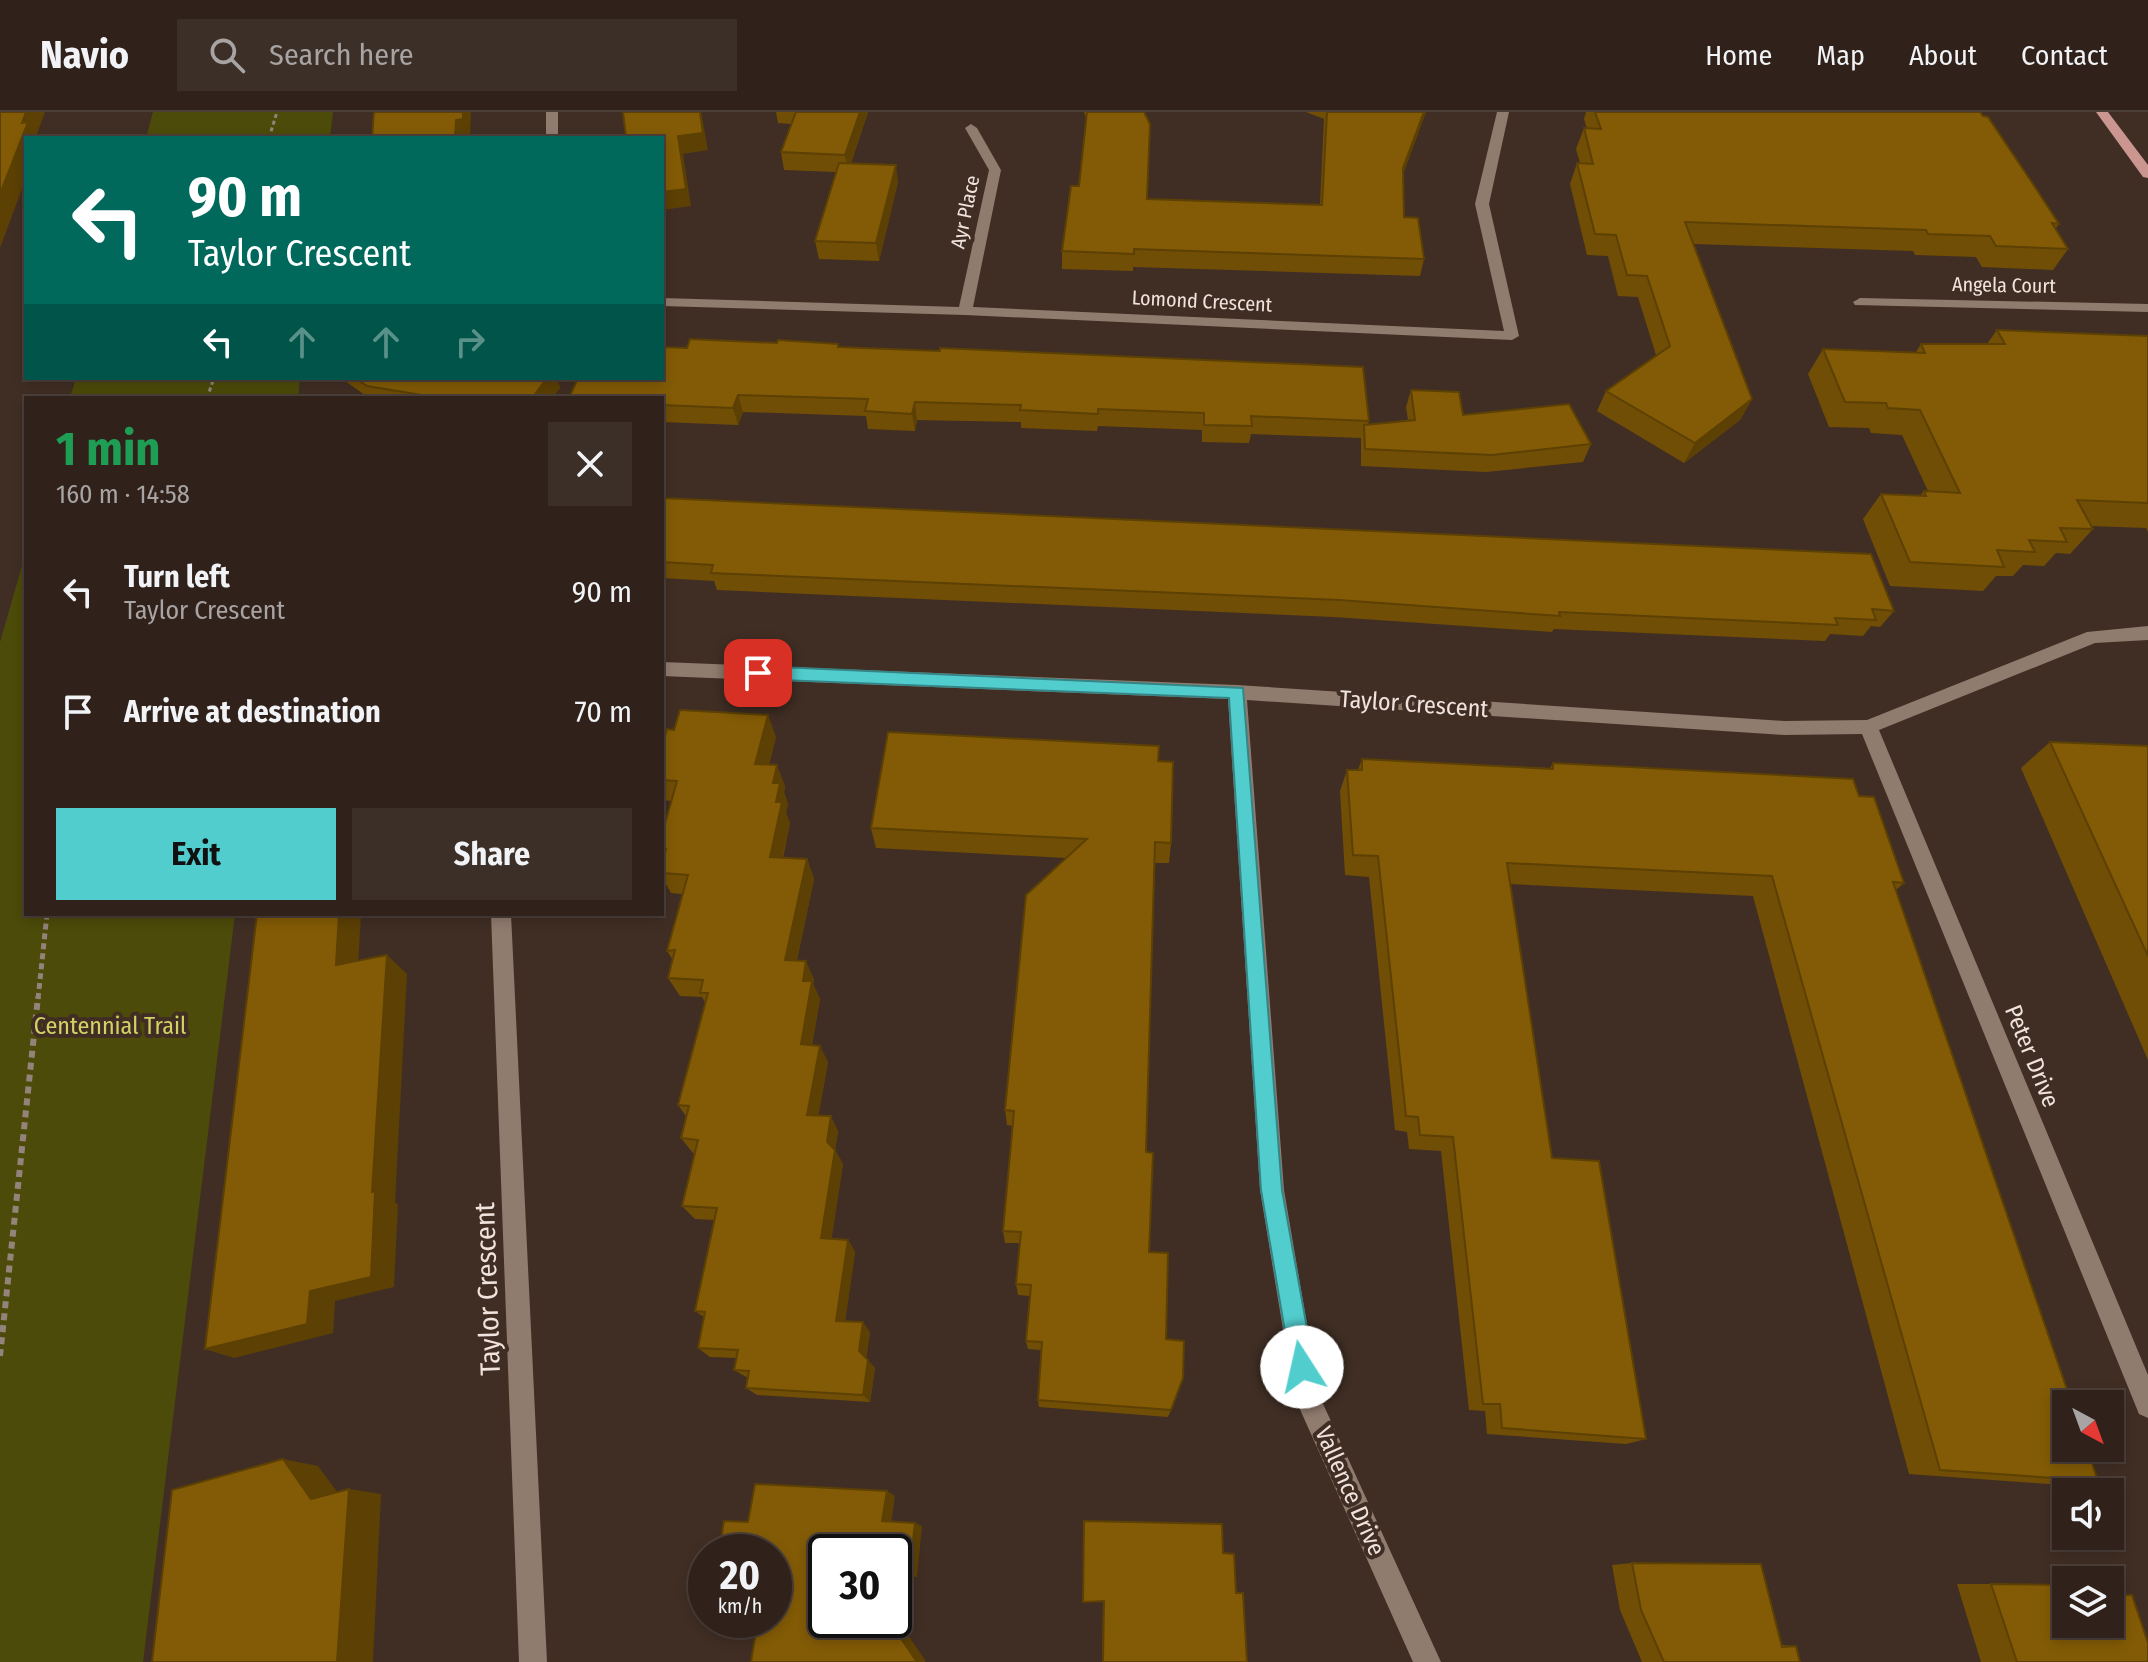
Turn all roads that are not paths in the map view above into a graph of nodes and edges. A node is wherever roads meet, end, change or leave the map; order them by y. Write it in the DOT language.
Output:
graph roads {
  1 [pos="552,112"];
  2 [pos="1503,112"];
  3 [pos="2102,112"];
  4 [pos="971,128"];
  5 [pos="552,136"];
  6 [pos="2148,174"];
  7 [pos="664,302"];
  8 [pos="1860,302"];
  9 [pos="2148,308"];
  10 [pos="965,311"];
  11 [pos="2148,633"];
  12 [pos="664,669"];
  13 [pos="1237,692"];
  14 [pos="1868,727"];
  15 [pos="501,916"];
  16 [pos="2148,1405"];
  17 [pos="533,1662"];
  18 [pos="1427,1662"];
  1 -- 5 [label="street"];
  2 -- 10 [label="street, Lomond Crescent"];
  3 -- 6 [label="main road"];
  4 -- 10 [label="street, Ayr Place"];
  7 -- 10 [label="street, Lomond Crescent"];
  8 -- 9 [label="street, Angela Court"];
  11 -- 14 [label="street, Taylor Crescent"];
  12 -- 13 [label="street, Taylor Crescent"];
  13 -- 14 [label="street, Taylor Crescent"];
  13 -- 18 [label="street, Vallence Drive"];
  14 -- 16 [label="street, Peter Drive"];
  15 -- 17 [label="street, Taylor Crescent"];
}
